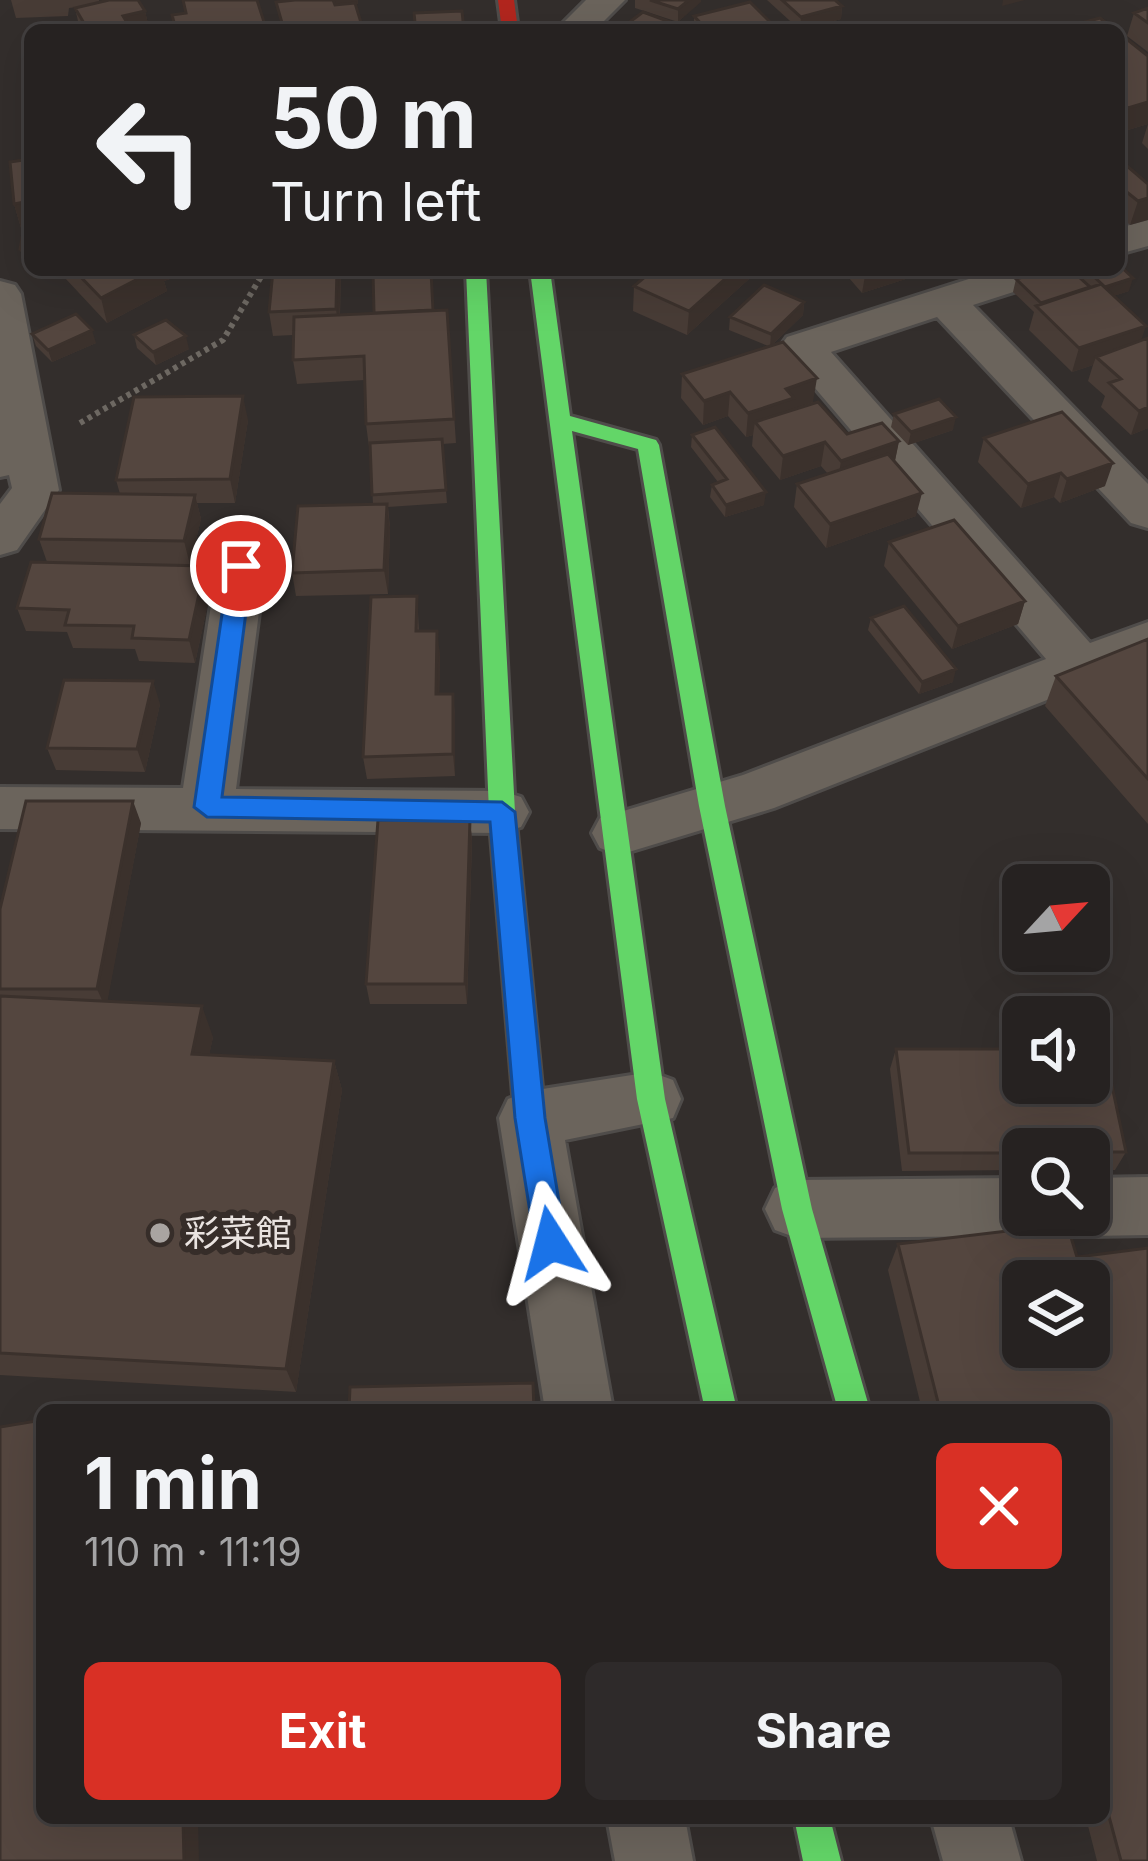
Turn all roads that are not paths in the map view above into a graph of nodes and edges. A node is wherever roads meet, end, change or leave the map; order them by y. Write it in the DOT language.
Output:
graph roads {
  1 [pos="607,0"];
  2 [pos="581,24"];
  3 [pos="476,276"];
  4 [pos="541,276"];
  5 [pos="1022,276"];
  6 [pos="0,294"];
  7 [pos="946,303"];
  8 [pos="563,421"];
  9 [pos="12,456"];
  10 [pos="1148,512"];
  11 [pos="0,538"];
  12 [pos="241,566"];
  13 [pos="1148,640"];
  14 [pos="1081,666"];
  15 [pos="712,806"];
  16 [pos="207,807"];
  17 [pos="0,808"];
  18 [pos="502,812"];
  19 [pos="619,833"];
  20 [pos="651,1099"];
  21 [pos="530,1118"];
  22 [pos="1148,1206"];
  23 [pos="1002,1207"];
  24 [pos="1110,1207"];
  25 [pos="797,1208"];
  26 [pos="578,1404"];
  27 [pos="720,1404"];
  28 [pos="852,1404"];
  29 [pos="647,1824"];
  30 [pos="813,1824"];
  31 [pos="972,1824"];
  32 [pos="654,1861"];
  33 [pos="822,1861"];
  34 [pos="982,1861"];
  1 -- 2 [label="street"];
  3 -- 18 [label="street"];
  4 -- 8 [label="street"];
  5 -- 7 [label="street"];
  6 -- 9 [label="street"];
  7 -- 10 [label="street"];
  7 -- 14 [label="street"];
  8 -- 15 [label="street"];
  8 -- 19 [label="street"];
  9 -- 11 [label="street"];
  12 -- 16 [label="street"];
  13 -- 14 [label="street"];
  14 -- 15 [label="street"];
  15 -- 19 [label="street"];
  15 -- 25 [label="street"];
  16 -- 17 [label="street"];
  16 -- 18 [label="street"];
  18 -- 21 [label="street"];
  19 -- 20 [label="street"];
  20 -- 21 [label="street"];
  20 -- 27 [label="street"];
  21 -- 26 [label="street"];
  22 -- 24 [label="street"];
  23 -- 25 [label="street"];
  25 -- 28 [label="street"];
  29 -- 32 [label="street"];
  30 -- 33 [label="street"];
  31 -- 34 [label="street"];
}
